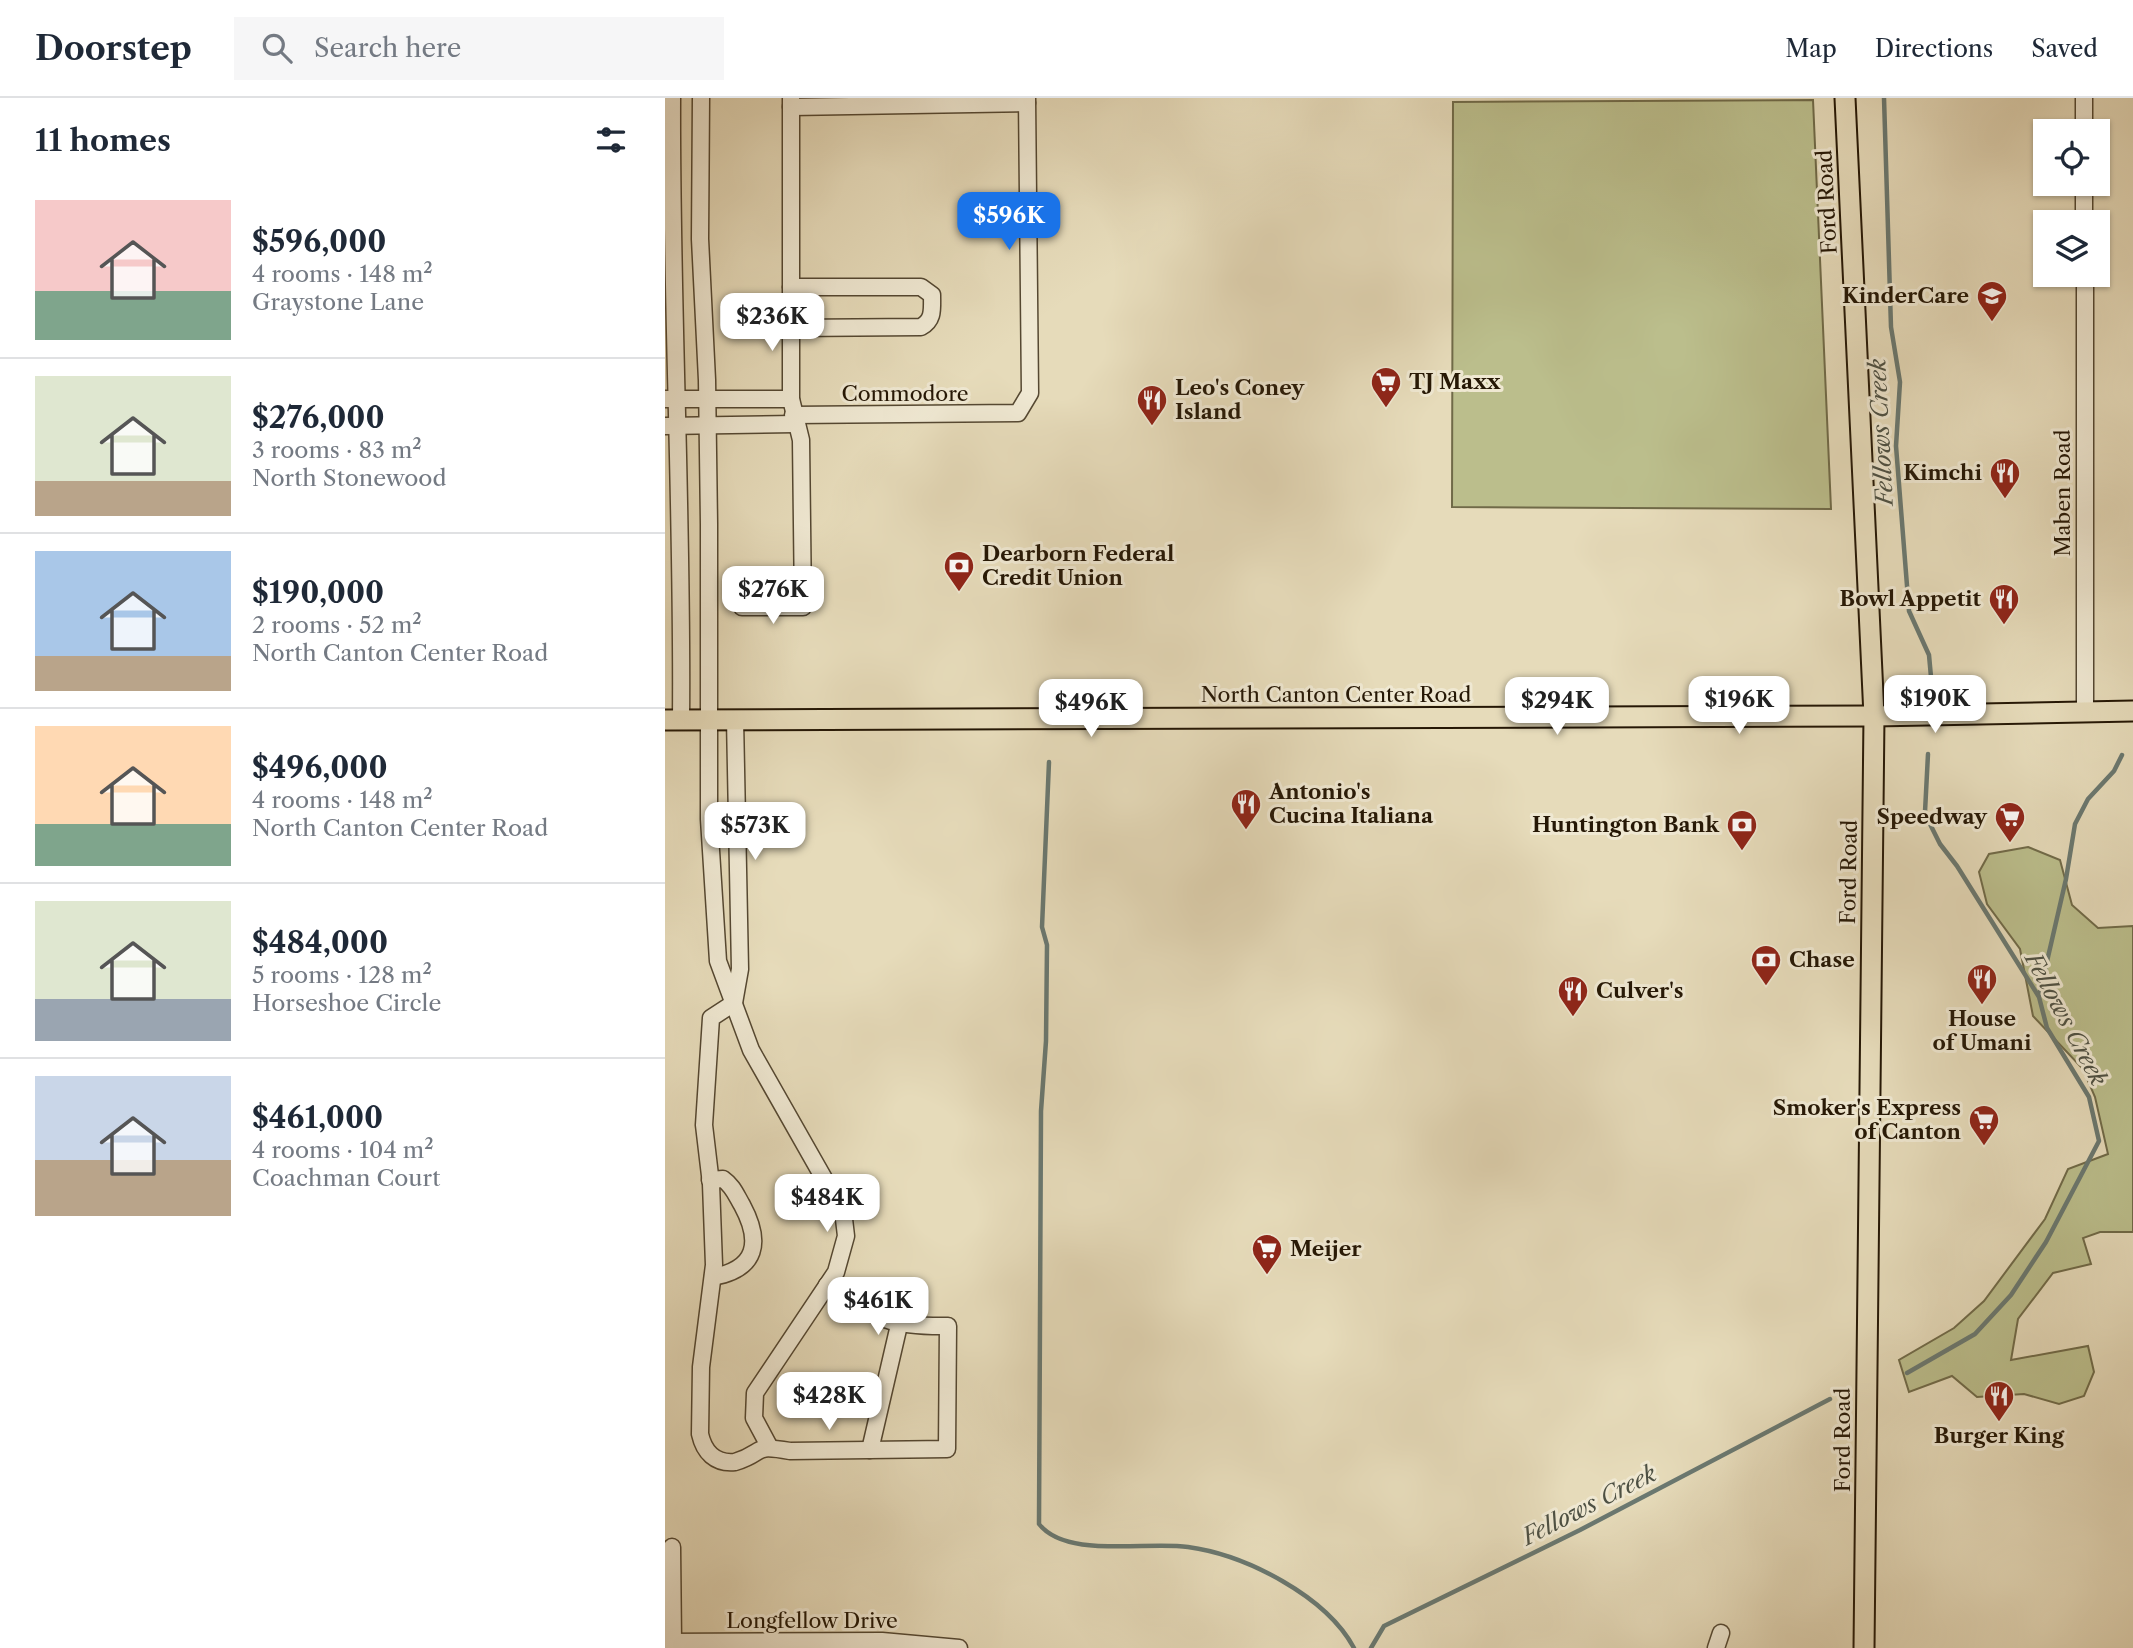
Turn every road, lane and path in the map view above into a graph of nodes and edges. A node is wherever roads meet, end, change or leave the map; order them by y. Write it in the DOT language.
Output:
graph roads {
  1 [pos="672,98"];
  2 [pos="701,98"];
  3 [pos="1845,98"];
  4 [pos="2084,98"];
  5 [pos="1027,101"];
  6 [pos="791,102"];
  7 [pos="2084,119"];
  8 [pos="791,287"];
  9 [pos="2085,287"];
  10 [pos="791,328"];
  11 [pos="672,399"];
  12 [pos="707,399"];
  13 [pos="793,413"];
  14 [pos="706,425"];
  15 [pos="672,426"];
  16 [pos="682,576"];
  17 [pos="709,576"];
  18 [pos="742,607"];
  19 [pos="2085,711"];
  20 [pos="2133,711"];
  21 [pos="1874,716"];
  22 [pos="710,719"];
  23 [pos="735,719"];
  24 [pos="673,720"];
  25 [pos="735,788"];
  26 [pos="709,789"];
  27 [pos="738,910"];
  28 [pos="714,911"];
  29 [pos="734,1003"];
  30 [pos="710,1180"];
  31 [pos="713,1277"];
  32 [pos="827,1285"];
  33 [pos="899,1325"];
  34 [pos="769,1446"];
  35 [pos="870,1450"];
  36 [pos="672,1547"];
  37 [pos="669,1642"];
  38 [pos="959,1648"];
  39 [pos="1864,1648"];
  1 -- 11 [label="street"];
  2 -- 12 [label="street"];
  3 -- 21 [label="main road, Ford Road"];
  4 -- 7 [label="street"];
  5 -- 6 [label="street"];
  5 -- 13 [label="street, Commodore"];
  6 -- 8 [label="street"];
  8 -- 10 [label="street"];
  8 -- 10 [label="street"];
  9 -- 19 [label="street, Maben Road"];
  10 -- 13 [label="street"];
  11 -- 12 [label="street"];
  11 -- 15 [label="street"];
  12 -- 13 [label="street"];
  12 -- 14 [label="street"];
  13 -- 14 [label="street"];
  13 -- 18 [label="street"];
  14 -- 15 [label="street"];
  14 -- 17 [label="street"];
  15 -- 16 [label="street"];
  16 -- 17 [label="street"];
  16 -- 24 [label="street"];
  17 -- 22 [label="street"];
  19 -- 20 [label="main road, North Canton Center Road"];
  19 -- 21 [label="main road, North Canton Center Road"];
  21 -- 23 [label="main road, North Canton Center Road"];
  21 -- 39 [label="main road, Ford Road"];
  22 -- 23 [label="main road, North Canton Center Road"];
  22 -- 24 [label="main road, North Canton Center Road"];
  22 -- 26 [label="street"];
  23 -- 25 [label="street"];
  25 -- 26 [label="street"];
  25 -- 27 [label="street"];
  26 -- 28 [label="street"];
  27 -- 28 [label="street"];
  27 -- 29 [label="street"];
  28 -- 29 [label="street"];
  29 -- 30 [label="street"];
  29 -- 32 [label="street"];
  30 -- 31 [label="street"];
  30 -- 31 [label="street"];
  31 -- 34 [label="street"];
  32 -- 33 [label="street"];
  32 -- 34 [label="street"];
  33 -- 35 [label="street"];
  33 -- 35 [label="street"];
  34 -- 35 [label="street"];
  36 -- 37 [label="street"];
  37 -- 38 [label="street, Longfellow Drive"];
}
